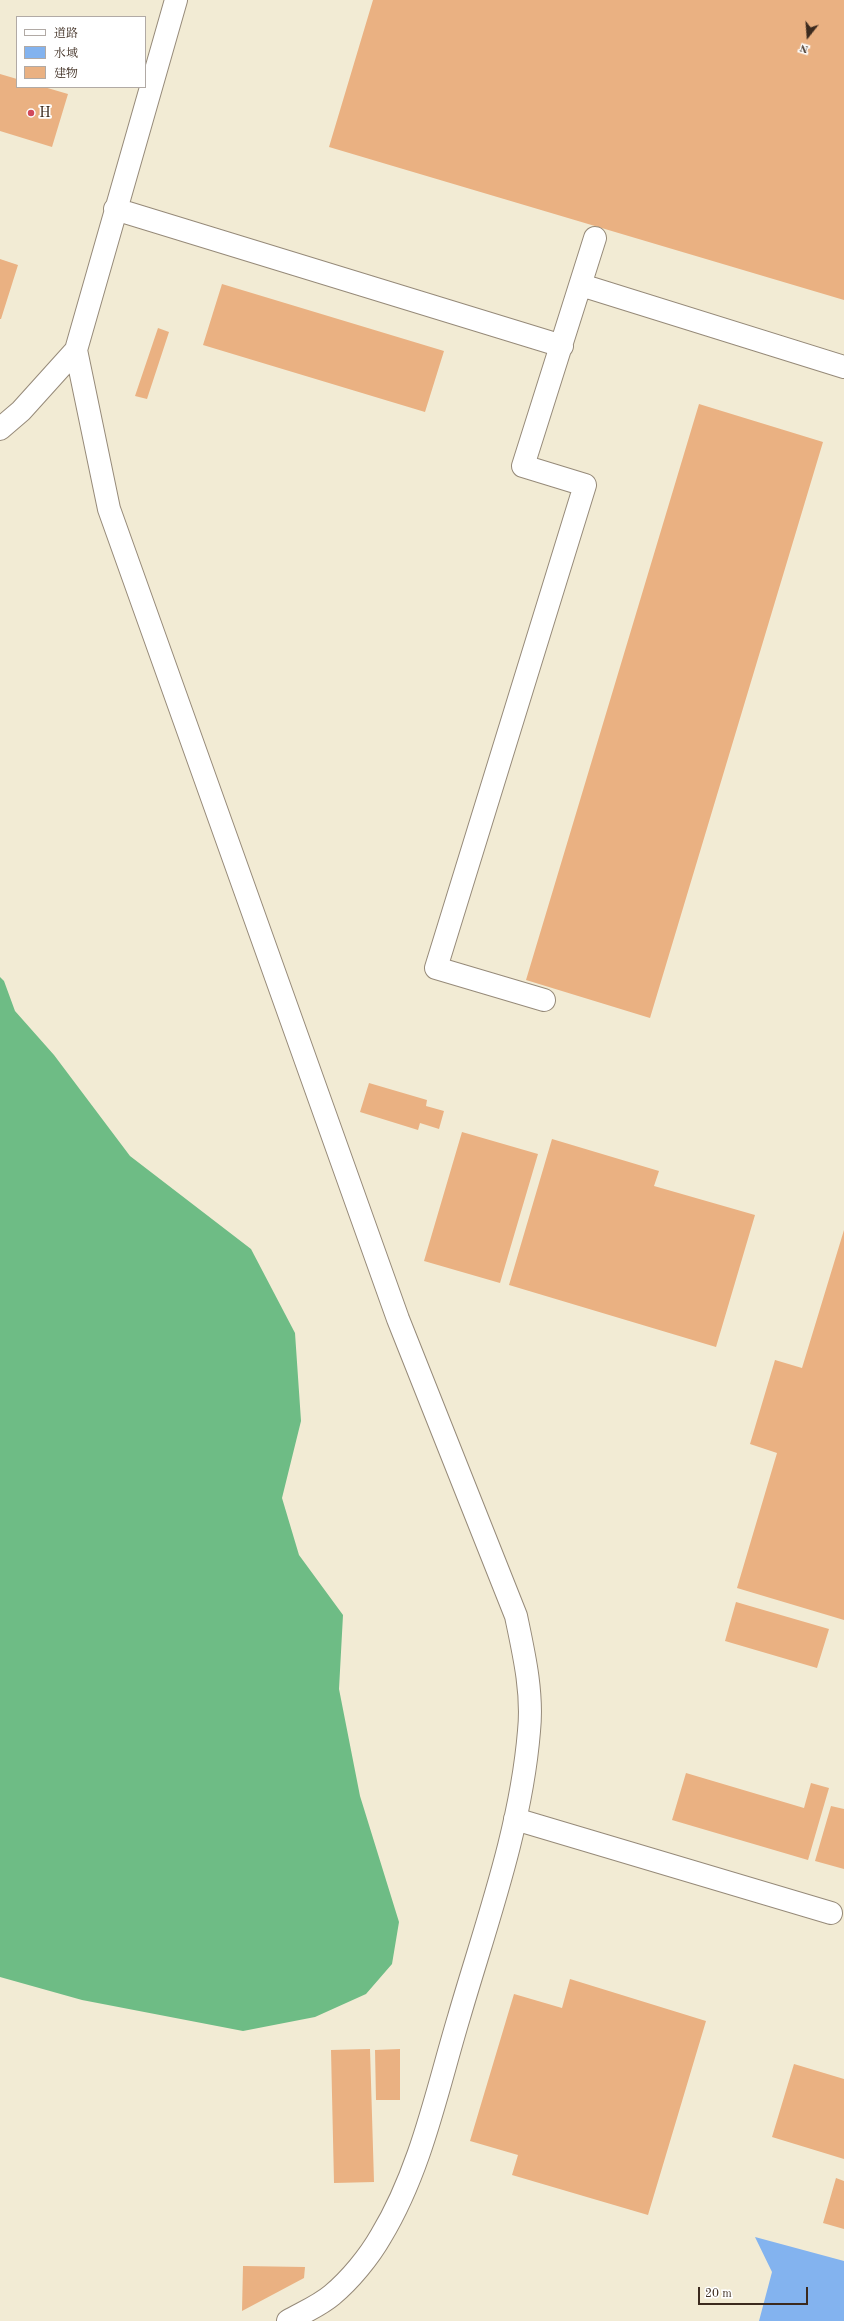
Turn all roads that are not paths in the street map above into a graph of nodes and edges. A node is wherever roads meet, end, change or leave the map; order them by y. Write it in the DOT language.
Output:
graph roads {
  1 [pos="176,0"];
  2 [pos="115,209"];
  3 [pos="595,238"];
  4 [pos="581,285"];
  5 [pos="562,346"];
  6 [pos="76,350"];
  7 [pos="844,367"];
  8 [pos="0,429"];
  9 [pos="544,1000"];
  10 [pos="515,1819"];
  11 [pos="831,1913"];
  12 [pos="288,2321"];
  1 -- 2 [label="street"];
  2 -- 5 [label="street"];
  2 -- 6 [label="street"];
  3 -- 4 [label="street"];
  4 -- 5 [label="street"];
  4 -- 7 [label="street"];
  5 -- 9 [label="street"];
  6 -- 8 [label="street"];
  6 -- 10 [label="street"];
  10 -- 11 [label="street"];
  10 -- 12 [label="street"];
}
